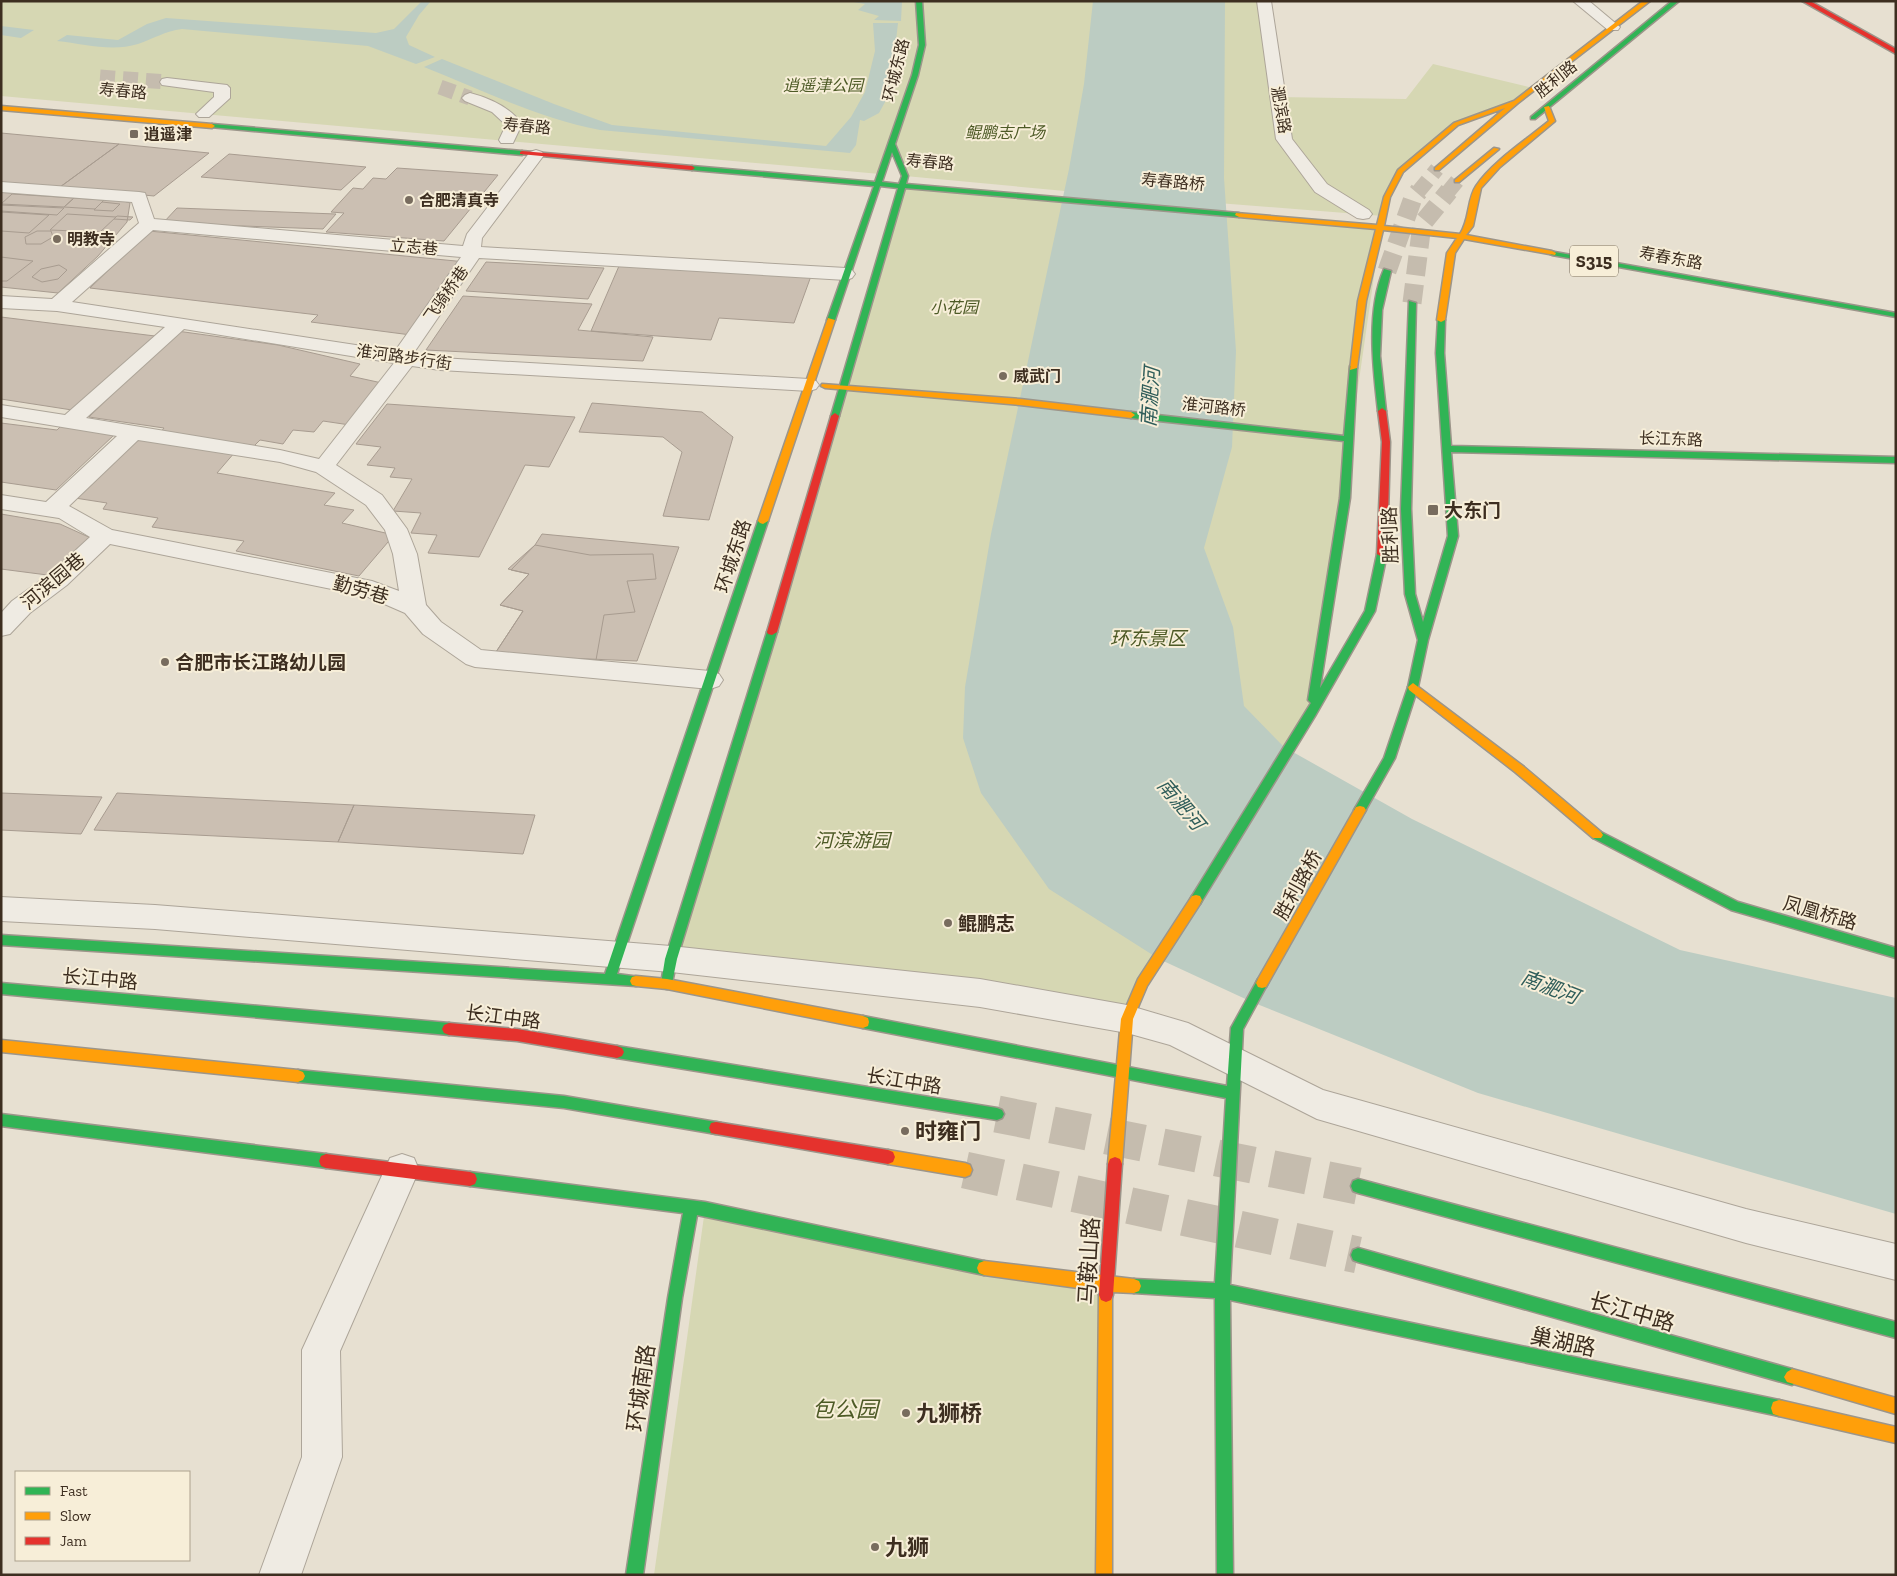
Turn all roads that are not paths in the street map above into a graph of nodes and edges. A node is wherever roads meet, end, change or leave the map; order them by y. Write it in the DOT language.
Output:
graph roads {
  1 [pos="919,1"];
  2 [pos="1264,1"];
  3 [pos="1580,1"];
  4 [pos="1647,1"];
  5 [pos="1676,1"];
  6 [pos="1805,1"];
  7 [pos="1822,1"];
  8 [pos="1613,27"];
  9 [pos="1896,42"];
  10 [pos="1896,52"];
  11 [pos="168,82"];
  12 [pos="1,96"];
  13 [pos="470,98"];
  14 [pos="1516,102"];
  15 [pos="1547,107"];
  16 [pos="1,108"];
  17 [pos="204,114"];
  18 [pos="1525,125"];
  19 [pos="508,140"];
  20 [pos="1502,144"];
  21 [pos="892,145"];
  22 [pos="536,156"];
  23 [pos="1437,168"];
  24 [pos="878,179"];
  25 [pos="904,181"];
  26 [pos="1457,181"];
  27 [pos="1,187"];
  28 [pos="1048,194"];
  29 [pos="1292,214"];
  30 [pos="1363,214"];
  31 [pos="1383,216"];
  32 [pos="149,224"];
  33 [pos="1473,226"];
  34 [pos="1381,228"];
  35 [pos="1464,237"];
  36 [pos="470,252"];
  37 [pos="1387,271"];
  38 [pos="846,274"];
  39 [pos="1,302"];
  40 [pos="1412,303"];
  41 [pos="57,305"];
  42 [pos="1896,315"];
  43 [pos="180,322"];
  44 [pos="404,358"];
  45 [pos="809,385"];
  46 [pos="844,388"];
  47 [pos="1,411"];
  48 [pos="71,422"];
  49 [pos="134,432"];
  50 [pos="1348,439"];
  51 [pos="1446,449"];
  52 [pos="1896,460"];
  53 [pos="324,467"];
  54 [pos="1,502"];
  55 [pos="52,509"];
  56 [pos="105,536"];
  57 [pos="414,607"];
  58 [pos="1,628"];
  59 [pos="1423,640"];
  60 [pos="710,680"];
  61 [pos="1413,687"];
  62 [pos="1311,714"];
  63 [pos="1389,758"];
  64 [pos="1,909"];
  65 [pos="1,940"];
  66 [pos="1896,953"];
  67 [pos="614,967"];
  68 [pos="669,972"];
  69 [pos="1,988"];
  70 [pos="1127,1019"];
  71 [pos="1,1046"];
  72 [pos="1234,1062"];
  73 [pos="1121,1073"];
  74 [pos="1232,1093"];
  75 [pos="997,1114"];
  76 [pos="1,1120"];
  77 [pos="402,1170"];
  78 [pos="965,1170"];
  79 [pos="1358,1186"];
  80 [pos="691,1208"];
  81 [pos="1358,1256"];
  82 [pos="1896,1262"];
  83 [pos="1106,1284"];
  84 [pos="1222,1291"];
  85 [pos="1896,1330"];
  86 [pos="1896,1406"];
  87 [pos="1896,1435"];
  88 [pos="280,1575"];
  89 [pos="634,1575"];
  90 [pos="1104,1575"];
  91 [pos="1225,1575"];
  1 -- 21 [label="main road, 环城东路"];
  2 -- 30 [label="street, 淝滨路"];
  3 -- 8 [label="street"];
  4 -- 8 [label="main road, 胜利路"];
  5 -- 15 [label="main road, 胜利路"];
  6 -- 10 [label="main road"];
  7 -- 9 [label="main road"];
  8 -- 14 [label="main road, 胜利路"];
  11 -- 17 [label="street"];
  12 -- 17 [label="main road, 寿春路"];
  13 -- 19 [label="street"];
  14 -- 23 [label="main road, 胜利路"];
  14 -- 31 [label="main road"];
  15 -- 18 [label="main road, 胜利路"];
  15 -- 33 [label="main road"];
  16 -- 22 [label="main road, 寿春路"];
  17 -- 19 [label="main road, 寿春路"];
  19 -- 24 [label="main road, 寿春路"];
  20 -- 26 [label="main road"];
  21 -- 24 [label="main road, 环城东路"];
  21 -- 25 [label="main road"];
  22 -- 24 [label="main road, 寿春路"];
  22 -- 36 [label="street, 飞骑桥巷"];
  24 -- 25 [label="main road, 寿春路"];
  24 -- 38 [label="main road, 环城东路"];
  25 -- 28 [label="main road, 寿春路"];
  25 -- 46 [label="main road"];
  27 -- 32 [label="street"];
  28 -- 29 [label="main road, 寿春路桥"];
  29 -- 30 [label="main road"];
  29 -- 34 [label="main road, 寿春东路 / S315"];
  30 -- 31 [label="main road"];
  31 -- 33 [label="main road"];
  31 -- 34 [label="main road"];
  32 -- 36 [label="street, 立志巷"];
  32 -- 41 [label="street"];
  33 -- 35 [label="main road"];
  34 -- 35 [label="main road, 寿春东路 / S315"];
  34 -- 50 [label="main road"];
  35 -- 42 [label="main road, 寿春东路 / S315"];
  35 -- 51 [label="main road"];
  36 -- 38 [label="street, 立志巷"];
  36 -- 44 [label="street, 飞骑桥巷"];
  37 -- 62 [label="main road, 胜利路"];
  38 -- 45 [label="main road, 环城东路"];
  39 -- 41 [label="street, 淮河路步行街"];
  40 -- 59 [label="main road, 胜利路"];
  41 -- 43 [label="street, 淮河路步行街"];
  43 -- 44 [label="street, 淮河路步行街"];
  43 -- 48 [label="street"];
  44 -- 45 [label="street, 淮河路步行街"];
  44 -- 53 [label="street, 飞骑桥巷"];
  45 -- 46 [label="main road, 淮河路桥"];
  45 -- 60 [label="main road, 环城东路"];
  46 -- 50 [label="main road, 淮河路桥"];
  46 -- 68 [label="main road"];
  47 -- 48 [label="street"];
  48 -- 49 [label="street"];
  49 -- 53 [label="street"];
  49 -- 55 [label="street"];
  50 -- 62 [label="main road"];
  51 -- 52 [label="main road, 长江东路"];
  51 -- 59 [label="main road"];
  53 -- 57 [label="street"];
  54 -- 55 [label="street, 勤劳巷"];
  55 -- 56 [label="street, 勤劳巷"];
  56 -- 57 [label="street, 勤劳巷"];
  56 -- 58 [label="street, 河滨园巷"];
  57 -- 60 [label="street, 勤劳巷"];
  59 -- 61 [label="main road, 胜利路"];
  60 -- 67 [label="main road, 环城东路"];
  61 -- 63 [label="main road, 胜利路"];
  61 -- 66 [label="main road, 凤凰桥路"];
  62 -- 70 [label="main road, 马鞍山路"];
  63 -- 72 [label="main road, 胜利路桥"];
  64 -- 67 [label="street"];
  65 -- 67 [label="main road"];
  67 -- 68 [label="street"];
  68 -- 70 [label="street"];
  68 -- 73 [label="main road"];
  69 -- 75 [label="main road, 长江中路"];
  70 -- 72 [label="street"];
  70 -- 73 [label="main road, 马鞍山路"];
  71 -- 78 [label="main road"];
  72 -- 74 [label="main road"];
  72 -- 82 [label="street"];
  73 -- 74 [label="main road"];
  73 -- 83 [label="main road, 马鞍山路"];
  74 -- 84 [label="main road"];
  76 -- 77 [label="main road, 巢湖路"];
  77 -- 80 [label="main road, 巢湖路"];
  77 -- 88 [label="street"];
  79 -- 85 [label="main road"];
  80 -- 83 [label="main road, 巢湖路"];
  80 -- 89 [label="main road, 环城南路"];
  81 -- 86 [label="main road, 长江中路"];
  83 -- 84 [label="main road, 巢湖路"];
  83 -- 90 [label="main road, 马鞍山路"];
  84 -- 87 [label="main road, 巢湖路"];
  84 -- 91 [label="main road"];
}
